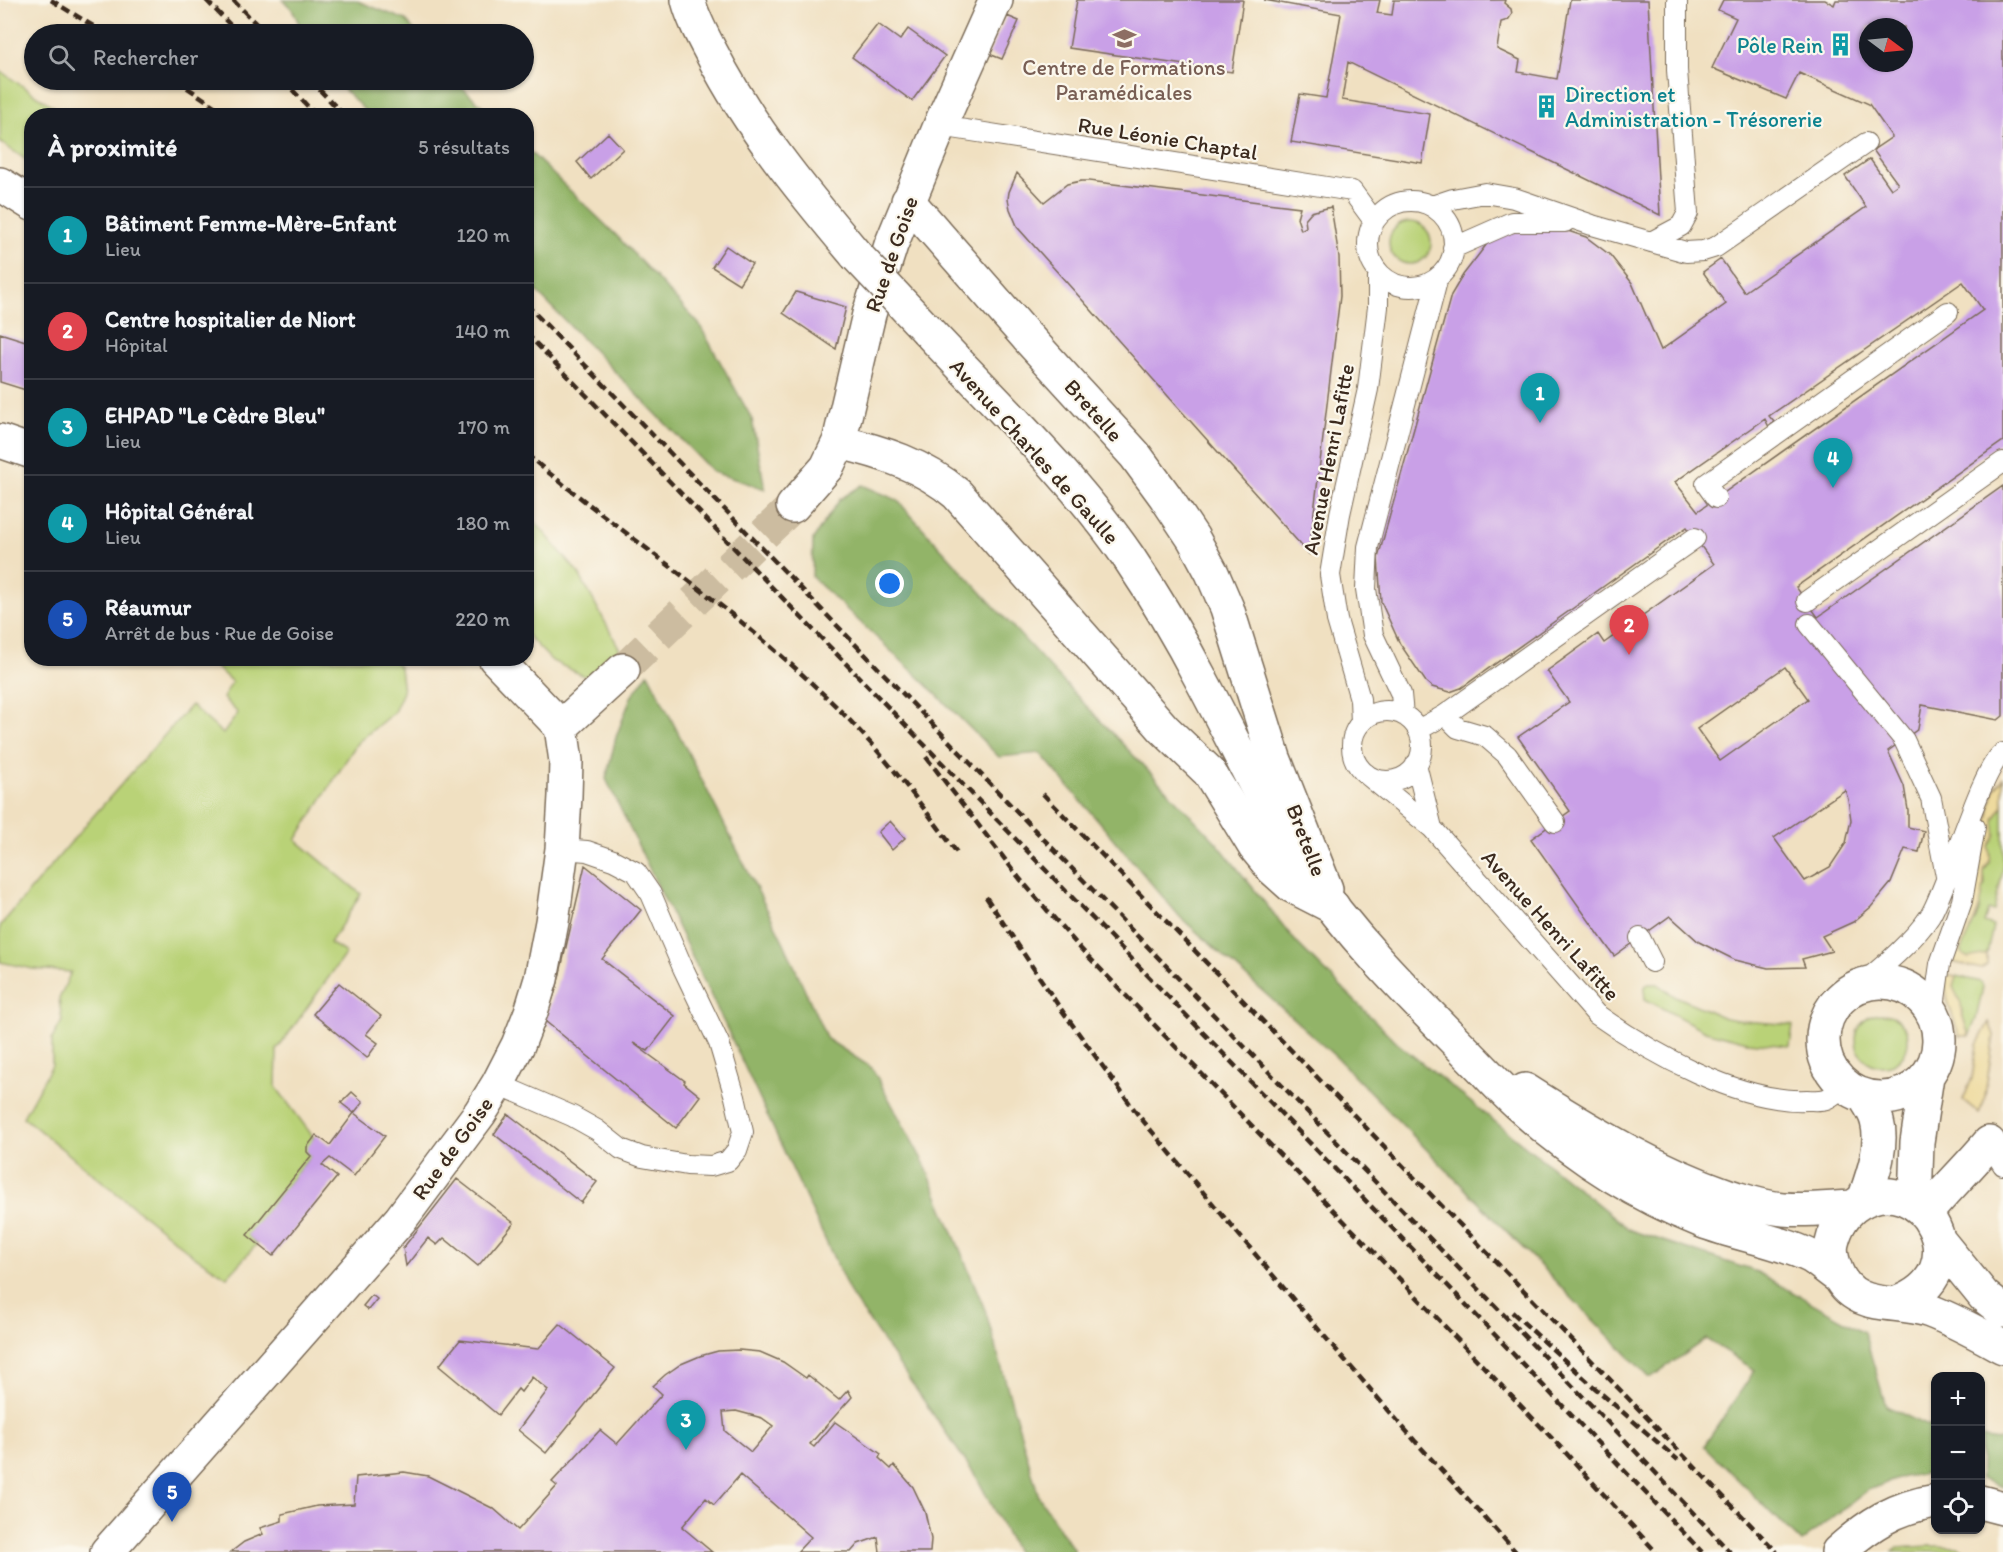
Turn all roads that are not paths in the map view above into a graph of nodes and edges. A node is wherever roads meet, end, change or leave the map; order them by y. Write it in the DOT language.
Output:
graph roads {
  1 [pos="688,0"];
  2 [pos="996,0"];
  3 [pos="1677,0"];
  4 [pos="940,126"];
  5 [pos="1866,143"];
  6 [pos="0,183"];
  7 [pos="24,199"];
  8 [pos="908,201"];
  9 [pos="1432,206"];
  10 [pos="1374,221"];
  11 [pos="1592,225"];
  12 [pos="1651,242"];
  13 [pos="1453,248"];
  14 [pos="1378,272"];
  15 [pos="1438,277"];
  16 [pos="1948,312"];
  17 [pos="0,441"];
  18 [pos="839,442"];
  19 [pos="24,449"];
  20 [pos="2003,462"];
  21 [pos="1716,498"];
  22 [pos="793,506"];
  23 [pos="1695,538"];
  24 [pos="1807,601"];
  25 [pos="1809,624"];
  26 [pos="503,666"];
  27 [pos="623,670"];
  28 [pos="1403,715"];
  29 [pos="1445,715"];
  30 [pos="1361,723"];
  31 [pos="561,727"];
  32 [pos="1418,730"];
  33 [pos="2003,753"];
  34 [pos="1416,764"];
  35 [pos="1365,773"];
  36 [pos="1981,791"];
  37 [pos="1555,822"];
  38 [pos="1432,828"];
  39 [pos="562,849"];
  40 [pos="1946,876"];
  41 [pos="1333,907"];
  42 [pos="1640,938"];
  43 [pos="1652,962"];
  44 [pos="1858,987"];
  45 [pos="1933,1014"];
  46 [pos="1472,1058"];
  47 [pos="1927,1076"];
  48 [pos="498,1084"];
  49 [pos="1854,1091"];
  50 [pos="1996,1154"];
  51 [pos="1858,1204"];
  52 [pos="1927,1220"];
  53 [pos="1839,1277"];
  54 [pos="1897,1303"];
  55 [pos="2003,1311"];
  56 [pos="2003,1347"];
  57 [pos="1931,1502"];
  58 [pos="1985,1503"];
  59 [pos="2003,1508"];
  60 [pos="107,1552"];
  61 [pos="1838,1552"];
  1 -- 41 [label="street, Avenue Charles de Gaulle, bridge"];
  2 -- 4 [label="street, Rue de Goise"];
  3 -- 12 [label="lane"];
  4 -- 8 [label="street, Rue de Goise"];
  4 -- 10 [label="lane, Rue Léonie Chaptal"];
  5 -- 12 [label="lane"];
  6 -- 7 [label="street"];
  8 -- 18 [label="street, Rue de Goise"];
  8 -- 41 [label="street, Bretelle"];
  9 -- 10 [label="lane"];
  9 -- 11 [label="lane"];
  9 -- 13 [label="lane"];
  10 -- 14 [label="lane"];
  11 -- 12 [label="lane"];
  11 -- 13 [label="lane"];
  13 -- 15 [label="lane"];
  14 -- 15 [label="lane"];
  14 -- 30 [label="lane, Avenue Henri Lafitte"];
  15 -- 28 [label="lane"];
  16 -- 21 [label="lane"];
  17 -- 19 [label="street"];
  18 -- 22 [label="street, Rue de Goise"];
  18 -- 41 [label="street, Bretelle"];
  20 -- 24 [label="lane"];
  23 -- 29 [label="lane"];
  25 -- 40 [label="lane"];
  26 -- 31 [label="street"];
  27 -- 31 [label="street"];
  28 -- 30 [label="lane"];
  28 -- 32 [label="lane"];
  29 -- 32 [label="lane"];
  29 -- 37 [label="lane"];
  30 -- 35 [label="lane"];
  31 -- 39 [label="street, Rue de Goise"];
  32 -- 34 [label="lane"];
  33 -- 36 [label="lane"];
  34 -- 35 [label="lane"];
  34 -- 38 [label="lane, Avenue Henri Lafitte"];
  35 -- 38 [label="lane, Avenue Henri Lafitte"];
  36 -- 40 [label="lane"];
  36 -- 45 [label="lane"];
  38 -- 49 [label="lane, Avenue Henri Lafitte"];
  39 -- 48 [label="street, Rue de Goise"];
  39 -- 48 [label="lane"];
  40 -- 44 [label="lane"];
  41 -- 46 [label="street, Avenue Charles de Gaulle"];
  42 -- 43 [label="lane"];
  44 -- 45 [label="street"];
  44 -- 49 [label="street"];
  45 -- 47 [label="street"];
  46 -- 51 [label="street, Avenue Charles de Gaulle"];
  46 -- 53 [label="street, Avenue Charles de Gaulle"];
  47 -- 49 [label="street"];
  47 -- 52 [label="street"];
  48 -- 60 [label="street, Rue de Goise"];
  49 -- 51 [label="street"];
  50 -- 52 [label="street"];
  51 -- 52 [label="street"];
  51 -- 53 [label="street"];
  52 -- 54 [label="street"];
  52 -- 55 [label="street"];
  53 -- 54 [label="street"];
  54 -- 56 [label="street"];
  57 -- 61 [label="street"];
  58 -- 59 [label="street"];
}
